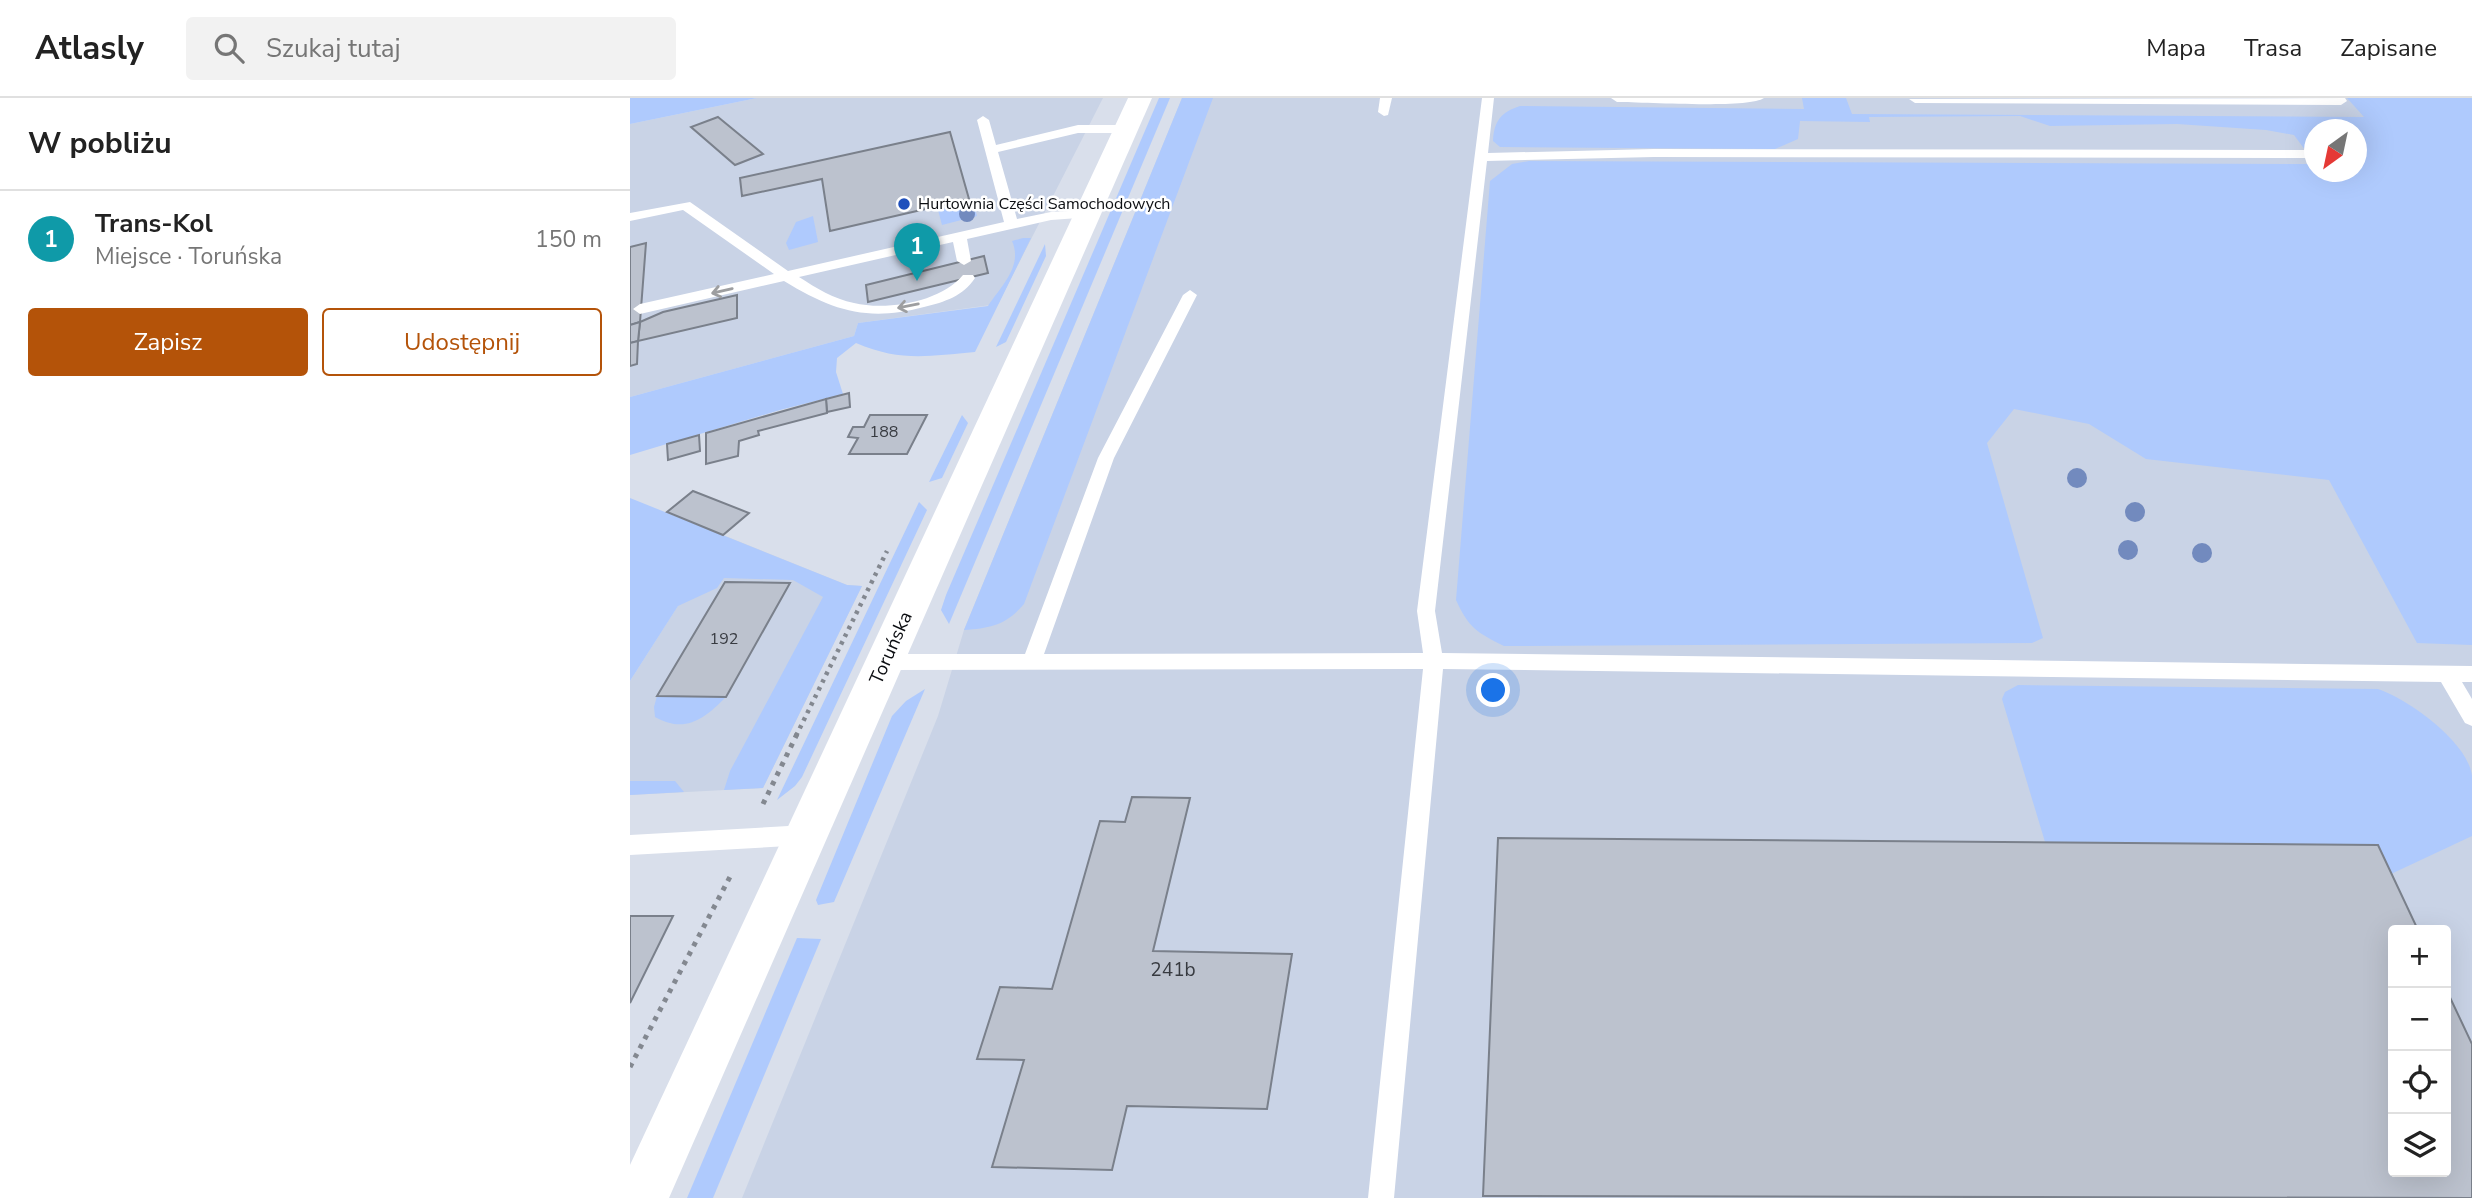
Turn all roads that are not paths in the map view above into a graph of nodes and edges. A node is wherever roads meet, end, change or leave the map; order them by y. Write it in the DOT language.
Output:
graph roads {
  1 [pos="1386,98"];
  2 [pos="1488,98"];
  3 [pos="1617,98"];
  4 [pos="1758,98"];
  5 [pos="2338,98"];
  6 [pos="1915,99"];
  7 [pos="1384,112"];
  8 [pos="1133,113"];
  9 [pos="983,120"];
  10 [pos="991,150"];
  11 [pos="2304,154"];
  12 [pos="1481,157"];
  13 [pos="1087,214"];
  14 [pos="630,217"];
  15 [pos="1012,225"];
  16 [pos="959,237"];
  17 [pos="964,261"];
  18 [pos="788,275"];
  19 [pos="968,278"];
  20 [pos="1190,295"];
  21 [pos="640,309"];
  22 [pos="885,662"];
  23 [pos="1434,662"];
  24 [pos="1031,663"];
  25 [pos="2447,674"];
  26 [pos="2472,674"];
  27 [pos="2472,717"];
  28 [pos="806,835"];
  29 [pos="630,845"];
  30 [pos="642,1198"];
  31 [pos="1381,1198"];
  1 -- 7 [label="lane"];
  2 -- 12 [label="lane"];
  3 -- 4 [label="lane"];
  5 -- 6 [label="lane"];
  8 -- 10 [label="lane"];
  8 -- 13 [label="street, Toruńska"];
  9 -- 10 [label="lane"];
  10 -- 15 [label="lane"];
  11 -- 12 [label="lane"];
  12 -- 23 [label="lane"];
  13 -- 15 [label="lane"];
  13 -- 22 [label="street, Toruńska"];
  14 -- 18 [label="lane"];
  15 -- 16 [label="lane"];
  16 -- 17 [label="lane"];
  16 -- 18 [label="lane"];
  19 -- 18 [label="lane, one-way"];
  18 -- 21 [label="lane, one-way"];
  20 -- 24 [label="lane"];
  22 -- 24 [label="lane"];
  22 -- 28 [label="street, Toruńska"];
  23 -- 24 [label="lane"];
  23 -- 25 [label="lane"];
  23 -- 31 [label="lane"];
  25 -- 26 [label="lane"];
  25 -- 27 [label="lane"];
  28 -- 29 [label="lane"];
  28 -- 30 [label="street, Toruńska"];
}
